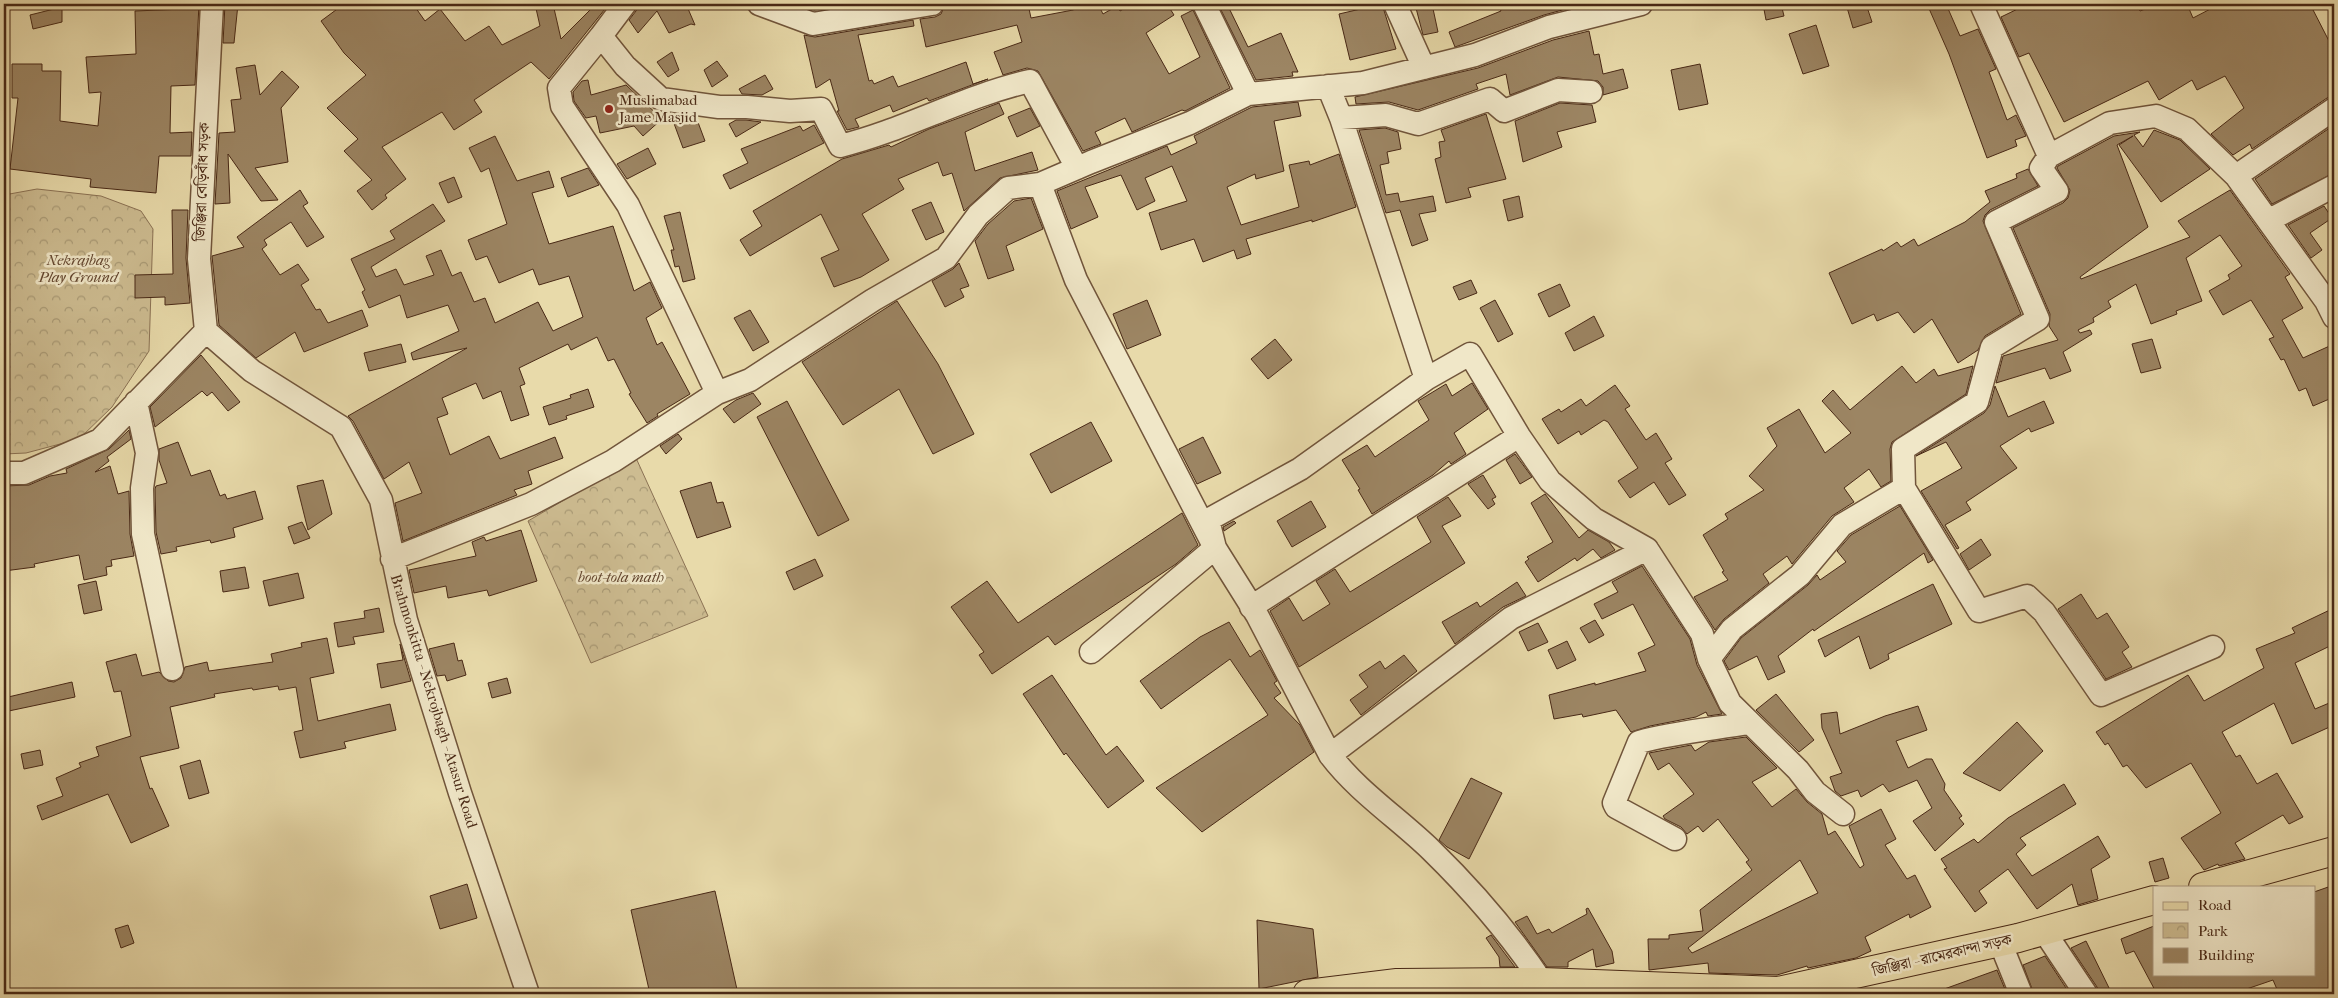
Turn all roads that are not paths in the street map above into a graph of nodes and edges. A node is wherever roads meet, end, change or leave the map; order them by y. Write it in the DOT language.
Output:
graph roads {
  1 [pos="212,4"];
  2 [pos="624,4"];
  3 [pos="759,4"];
  4 [pos="932,4"];
  5 [pos="1204,4"];
  6 [pos="1395,4"];
  7 [pos="1640,4"];
  8 [pos="1980,4"];
  9 [pos="1589,10"];
  10 [pos="601,36"];
  11 [pos="1424,68"];
  12 [pos="1328,86"];
  13 [pos="1591,92"];
  14 [pos="1248,94"];
  15 [pos="2334,109"];
  16 [pos="1341,118"];
  17 [pos="2049,156"];
  18 [pos="1077,168"];
  19 [pos="2236,176"];
  20 [pos="1040,184"];
  21 [pos="2334,186"];
  22 [pos="2277,216"];
  23 [pos="2334,317"];
  24 [pos="206,331"];
  25 [pos="1426,380"];
  26 [pos="716,393"];
  27 [pos="136,402"];
  28 [pos="1519,436"];
  29 [pos="4,473"];
  30 [pos="1904,488"];
  31 [pos="1215,548"];
  32 [pos="1647,549"];
  33 [pos="392,559"];
  34 [pos="1251,606"];
  35 [pos="2213,646"];
  36 [pos="1091,652"];
  37 [pos="1709,659"];
  38 [pos="172,669"];
  39 [pos="1749,723"];
  40 [pos="1330,755"];
  41 [pos="1842,814"];
  42 [pos="1675,839"];
  43 [pos="2334,851"];
  44 [pos="2207,886"];
  45 [pos="2153,900"];
  46 [pos="2044,931"];
  47 [pos="2000,942"];
  48 [pos="1542,982"];
  49 [pos="1706,991"];
  50 [pos="528,994"];
  51 [pos="1307,994"];
  52 [pos="2021,994"];
  53 [pos="2086,994"];
  1 -- 24 [label="street, জিঞ্জিরা বেড়িবাঁধ সড়ক"];
  2 -- 10 [label="street"];
  3 -- 4 [label="street"];
  5 -- 14 [label="street"];
  6 -- 11 [label="street"];
  7 -- 9 [label="street"];
  8 -- 17 [label="street"];
  9 -- 11 [label="street"];
  10 -- 18 [label="street"];
  10 -- 26 [label="street"];
  11 -- 12 [label="street"];
  12 -- 14 [label="street"];
  12 -- 16 [label="street"];
  13 -- 16 [label="street"];
  14 -- 18 [label="street"];
  15 -- 19 [label="street"];
  16 -- 25 [label="street"];
  17 -- 19 [label="street"];
  17 -- 30 [label="street"];
  18 -- 20 [label="street"];
  19 -- 23 [label="street"];
  20 -- 26 [label="street"];
  20 -- 31 [label="street"];
  21 -- 22 [label="street"];
  24 -- 27 [label="street"];
  24 -- 33 [label="street, Brahmonkitta - Nekrojbagh - Atasur Road"];
  25 -- 28 [label="street"];
  25 -- 31 [label="street"];
  26 -- 33 [label="street"];
  27 -- 29 [label="street"];
  27 -- 38 [label="street"];
  28 -- 32 [label="street"];
  28 -- 34 [label="street"];
  30 -- 35 [label="street"];
  30 -- 37 [label="street"];
  31 -- 34 [label="street"];
  31 -- 36 [label="street"];
  32 -- 37 [label="street"];
  32 -- 40 [label="street"];
  33 -- 50 [label="street, Brahmonkitta - Nekrojbagh - Atasur Road"];
  34 -- 40 [label="street"];
  37 -- 39 [label="street"];
  39 -- 41 [label="street"];
  39 -- 42 [label="street"];
  40 -- 48 [label="street"];
  43 -- 44 [label="main road"];
  45 -- 46 [label="main road, জিঞ্জিরা - রামেরকান্দা সড়ক"];
  46 -- 47 [label="main road, জিঞ্জিরা - রামেরকান্দা সড়ক"];
  46 -- 53 [label="street"];
  47 -- 49 [label="main road, জিঞ্জিরা - রামেরকান্দা সড়ক"];
  47 -- 52 [label="street"];
  48 -- 49 [label="main road, জিঞ্জিরা - রামেরকান্দা সড়ক"];
  48 -- 51 [label="main road, জিঞ্জিরা - রামেরকান্দা সড়ক"];
}
